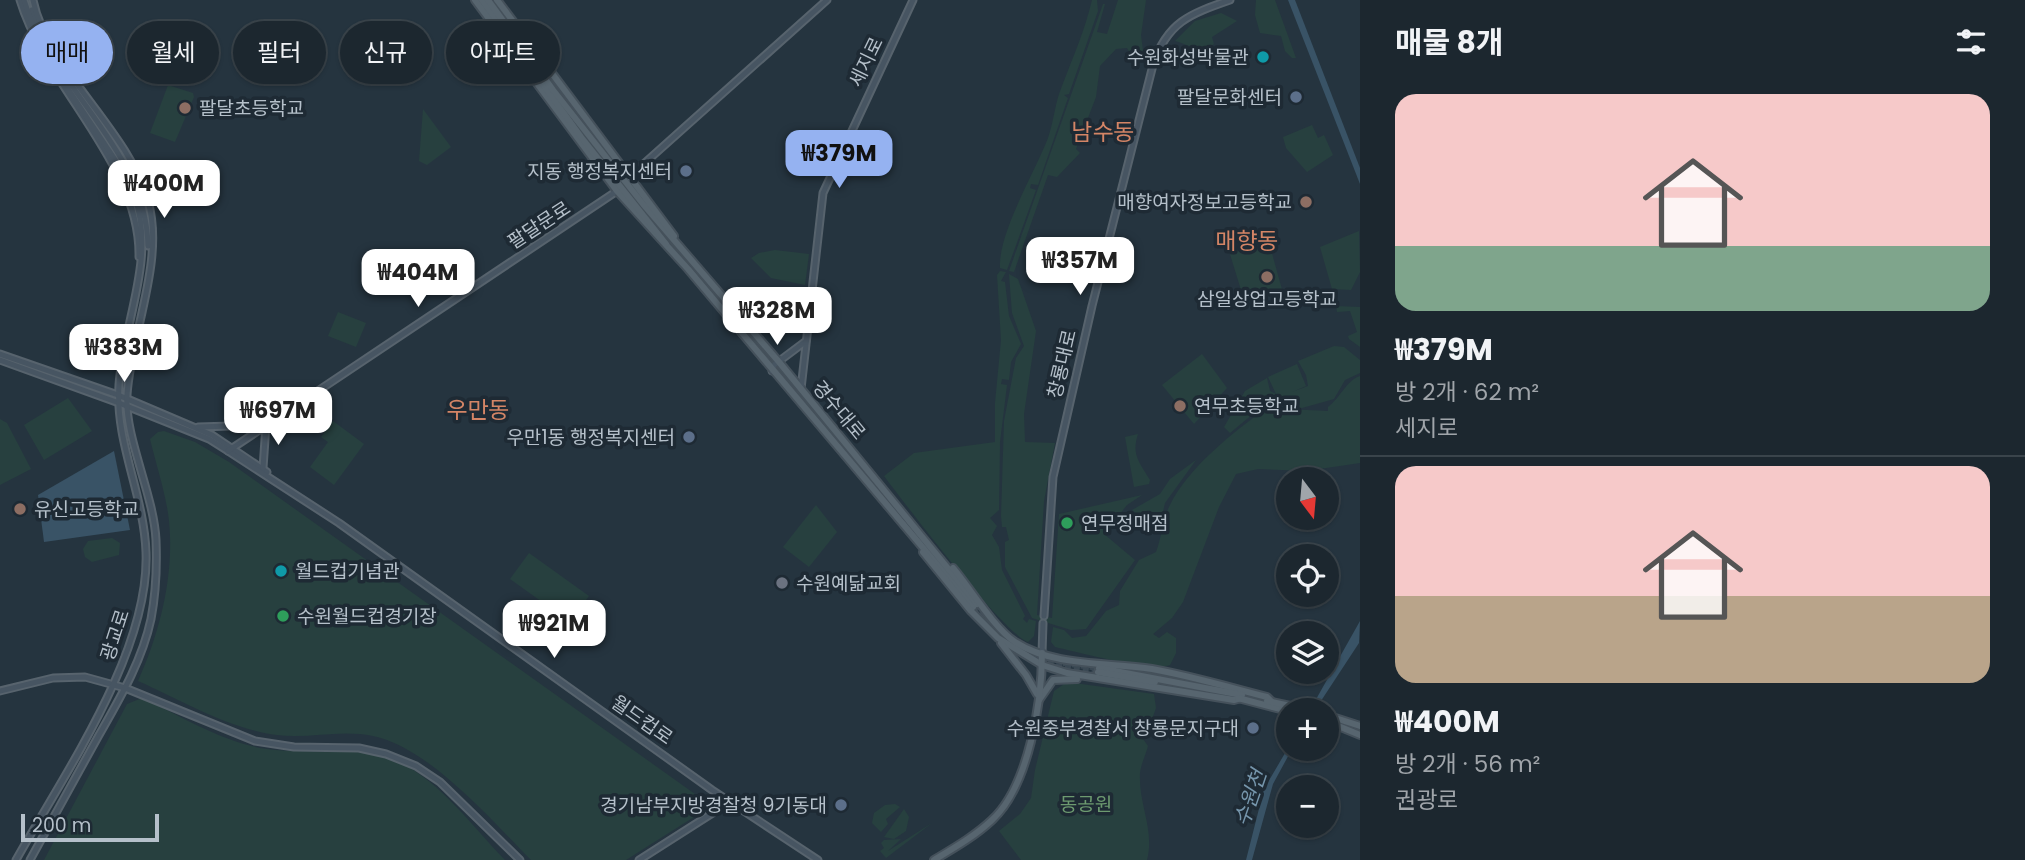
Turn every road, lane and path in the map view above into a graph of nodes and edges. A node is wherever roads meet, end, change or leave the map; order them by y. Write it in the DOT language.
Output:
graph roads {
  1 [pos="27,0"];
  2 [pos="475,0"];
  3 [pos="482,0"];
  4 [pos="488,0"];
  5 [pos="496,0"];
  6 [pos="827,0"];
  7 [pos="912,0"];
  8 [pos="1230,0"];
  9 [pos="629,177"];
  10 [pos="617,191"];
  11 [pos="139,201"];
  12 [pos="641,205"];
  13 [pos="675,238"];
  14 [pos="667,245"];
  15 [pos="138,279"];
  16 [pos="144,291"];
  17 [pos="806,341"];
  18 [pos="0,354"];
  19 [pos="0,360"];
  20 [pos="779,362"];
  21 [pos="772,372"];
  22 [pos="801,389"];
  23 [pos="118,396"];
  24 [pos="126,399"];
  25 [pos="119,403"];
  26 [pos="128,407"];
  27 [pos="266,425"];
  28 [pos="192,427"];
  29 [pos="231,449"];
  30 [pos="263,468"];
  31 [pos="277,482"];
  32 [pos="977,607"];
  33 [pos="998,638"];
  34 [pos="1042,653"];
  35 [pos="1042,665"];
  36 [pos="1098,673"];
  37 [pos="112,687"];
  38 [pos="125,688"];
  39 [pos="0,691"];
  40 [pos="1037,699"];
  41 [pos="1271,701"];
  42 [pos="1276,702"];
  43 [pos="1276,708"];
  44 [pos="1339,719"];
  45 [pos="1360,726"];
  46 [pos="1339,727"];
  47 [pos="1360,735"];
  48 [pos="730,802"];
  49 [pos="16,860"];
  50 [pos="30,860"];
  51 [pos="520,860"];
  52 [pos="639,860"];
  53 [pos="818,860"];
  54 [pos="934,860"];
  1 -- 11 [label="street"];
  1 -- 15 [label="street"];
  1 -- 16 [label="street"];
  2 -- 10 [label="main road, 경수대로"];
  3 -- 12 [label="main road"];
  4 -- 12 [label="main road"];
  5 -- 9 [label="main road, 경수대로"];
  6 -- 9 [label="street"];
  7 -- 17 [label="street, 세지로"];
  8 -- 34 [label="street, 창룡대로"];
  9 -- 13 [label="main road, 경수대로"];
  10 -- 14 [label="main road, 경수대로"];
  10 -- 27 [label="street, 팔달문로"];
  11 -- 15 [label="street"];
  11 -- 16 [label="street"];
  12 -- 13 [label="main road, 경수대로"];
  12 -- 14 [label="main road, 경수대로"];
  13 -- 20 [label="main road, 경수대로"];
  14 -- 21 [label="main road, 경수대로"];
  15 -- 23 [label="street, 광교로"];
  16 -- 24 [label="street, 광교로"];
  17 -- 20 [label="street"];
  17 -- 22 [label="street, 세지로"];
  18 -- 23 [label="street, 월드컵로"];
  19 -- 25 [label="street, 월드컵로"];
  20 -- 21 [label="street"];
  20 -- 22 [label="main road, 경수대로"];
  21 -- 32 [label="main road, 경수대로"];
  22 -- 32 [label="main road, 경수대로"];
  23 -- 24 [label="street, 월드컵로"];
  23 -- 25 [label="street, 광교로"];
  24 -- 26 [label="street, 광교로"];
  24 -- 28 [label="street, 월드컵로"];
  25 -- 26 [label="street, 월드컵로"];
  25 -- 37 [label="street, 광교로"];
  26 -- 29 [label="street, 월드컵로"];
  26 -- 38 [label="street, 광교로"];
  27 -- 28 [label="street"];
  27 -- 29 [label="street, 팔달문로"];
  27 -- 30 [label="street"];
  28 -- 29 [label="street, 월드컵로"];
  29 -- 30 [label="street, 월드컵로"];
  29 -- 31 [label="street, 월드컵로"];
  30 -- 31 [label="street, 월드컵로"];
  31 -- 48 [label="street, 월드컵로"];
  32 -- 33 [label="main road"];
  32 -- 34 [label="main road"];
  33 -- 35 [label="main road"];
  33 -- 40 [label="main road"];
  34 -- 35 [label="main road, 창룡대로"];
  34 -- 41 [label="main road"];
  35 -- 36 [label="main road"];
  35 -- 40 [label="main road, 창룡대로"];
  36 -- 40 [label="main road"];
  36 -- 41 [label="main road"];
  36 -- 43 [label="main road"];
  37 -- 38 [label="street"];
  37 -- 39 [label="street"];
  37 -- 49 [label="street, 광교로"];
  38 -- 50 [label="street, 광교로"];
  38 -- 51 [label="street"];
  40 -- 54 [label="main road, 창룡대로"];
  41 -- 42 [label="main road"];
  44 -- 45 [label="main road"];
  46 -- 47 [label="main road"];
  48 -- 52 [label="street"];
  48 -- 53 [label="street, 월드컵로"];
}
